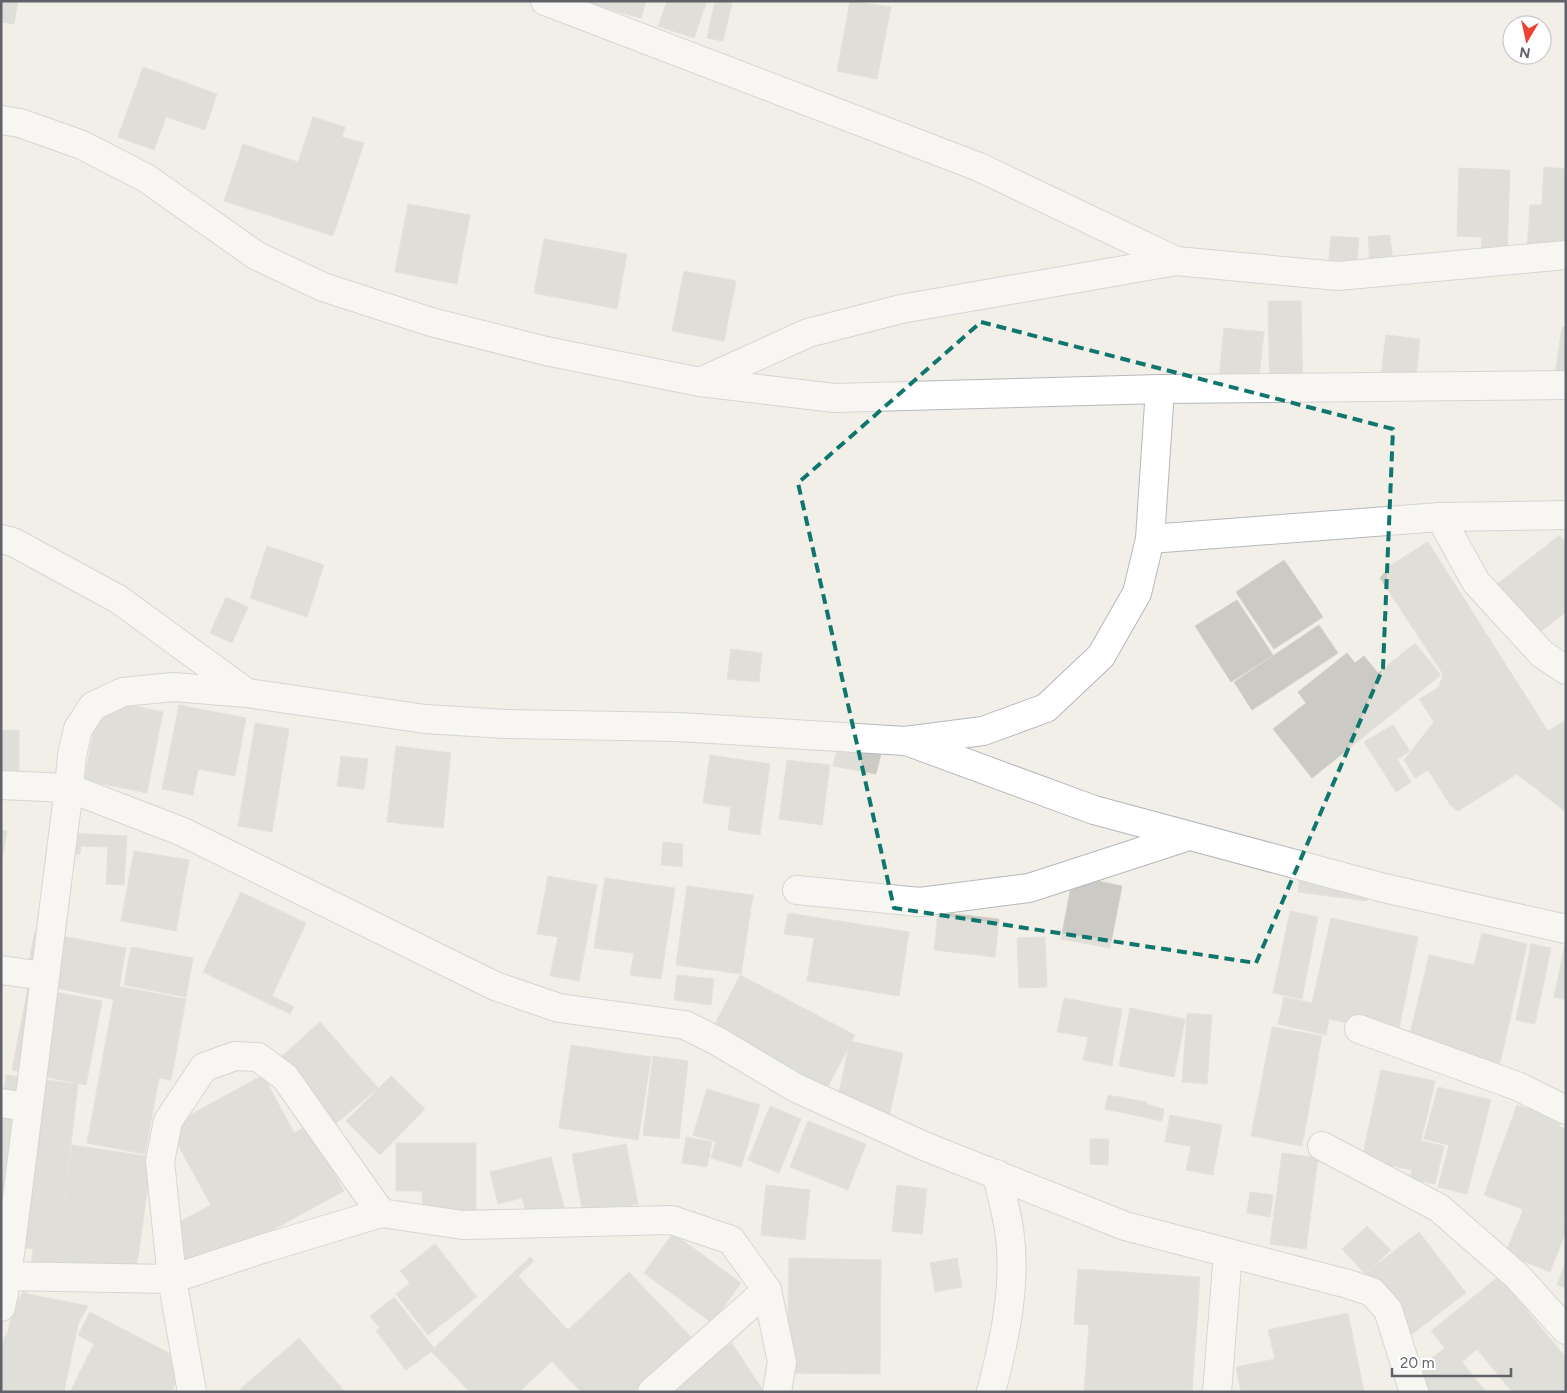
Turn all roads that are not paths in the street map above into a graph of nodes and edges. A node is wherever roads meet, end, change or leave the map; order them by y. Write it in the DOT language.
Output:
graph roads {
  1 [pos="544,1"];
  2 [pos="1,120"];
  3 [pos="1566,255"];
  4 [pos="1176,262"];
  5 [pos="700,382"];
  6 [pos="1566,385"];
  7 [pos="1160,389"];
  8 [pos="1566,515"];
  9 [pos="1440,517"];
  10 [pos="1150,538"];
  11 [pos="1,539"];
  12 [pos="1566,670"];
  13 [pos="247,693"];
  14 [pos="905,741"];
  15 [pos="1,786"];
  16 [pos="69,788"];
  17 [pos="1189,836"];
  18 [pos="797,890"];
  19 [pos="1566,929"];
  20 [pos="1,970"];
  21 [pos="44,976"];
  22 [pos="1359,1029"];
  23 [pos="1,1103"];
  24 [pos="28,1107"];
  25 [pos="1566,1110"];
  26 [pos="1322,1146"];
  27 [pos="997,1174"];
  28 [pos="380,1213"];
  29 [pos="1228,1253"];
  30 [pos="4,1276"];
  31 [pos="172,1280"];
  32 [pos="767,1290"];
  33 [pos="1,1307"];
  34 [pos="1566,1330"];
  35 [pos="192,1392"];
  36 [pos="652,1392"];
  37 [pos="777,1392"];
  38 [pos="991,1392"];
  39 [pos="1217,1392"];
  40 [pos="1414,1392"];
  1 -- 4 [label="street"];
  2 -- 5 [label="street"];
  3 -- 4 [label="street"];
  4 -- 5 [label="street"];
  5 -- 7 [label="street"];
  6 -- 7 [label="street"];
  7 -- 10 [label="street"];
  8 -- 9 [label="street"];
  9 -- 10 [label="street"];
  9 -- 12 [label="street"];
  10 -- 14 [label="street"];
  11 -- 13 [label="street"];
  13 -- 14 [label="street"];
  13 -- 16 [label="street"];
  14 -- 17 [label="street"];
  15 -- 16 [label="street"];
  16 -- 21 [label="street"];
  16 -- 27 [label="street"];
  17 -- 18 [label="street"];
  17 -- 19 [label="street"];
  20 -- 21 [label="street"];
  21 -- 24 [label="street"];
  22 -- 25 [label="street"];
  23 -- 24 [label="street"];
  24 -- 30 [label="street"];
  26 -- 34 [label="street"];
  27 -- 29 [label="street"];
  27 -- 38 [label="street"];
  28 -- 31 [label="street"];
  28 -- 31 [label="street"];
  28 -- 32 [label="street"];
  29 -- 39 [label="street"];
  29 -- 40 [label="street"];
  30 -- 31 [label="street"];
  30 -- 33 [label="street"];
  31 -- 35 [label="street"];
  32 -- 36 [label="street"];
  32 -- 37 [label="street"];
}
